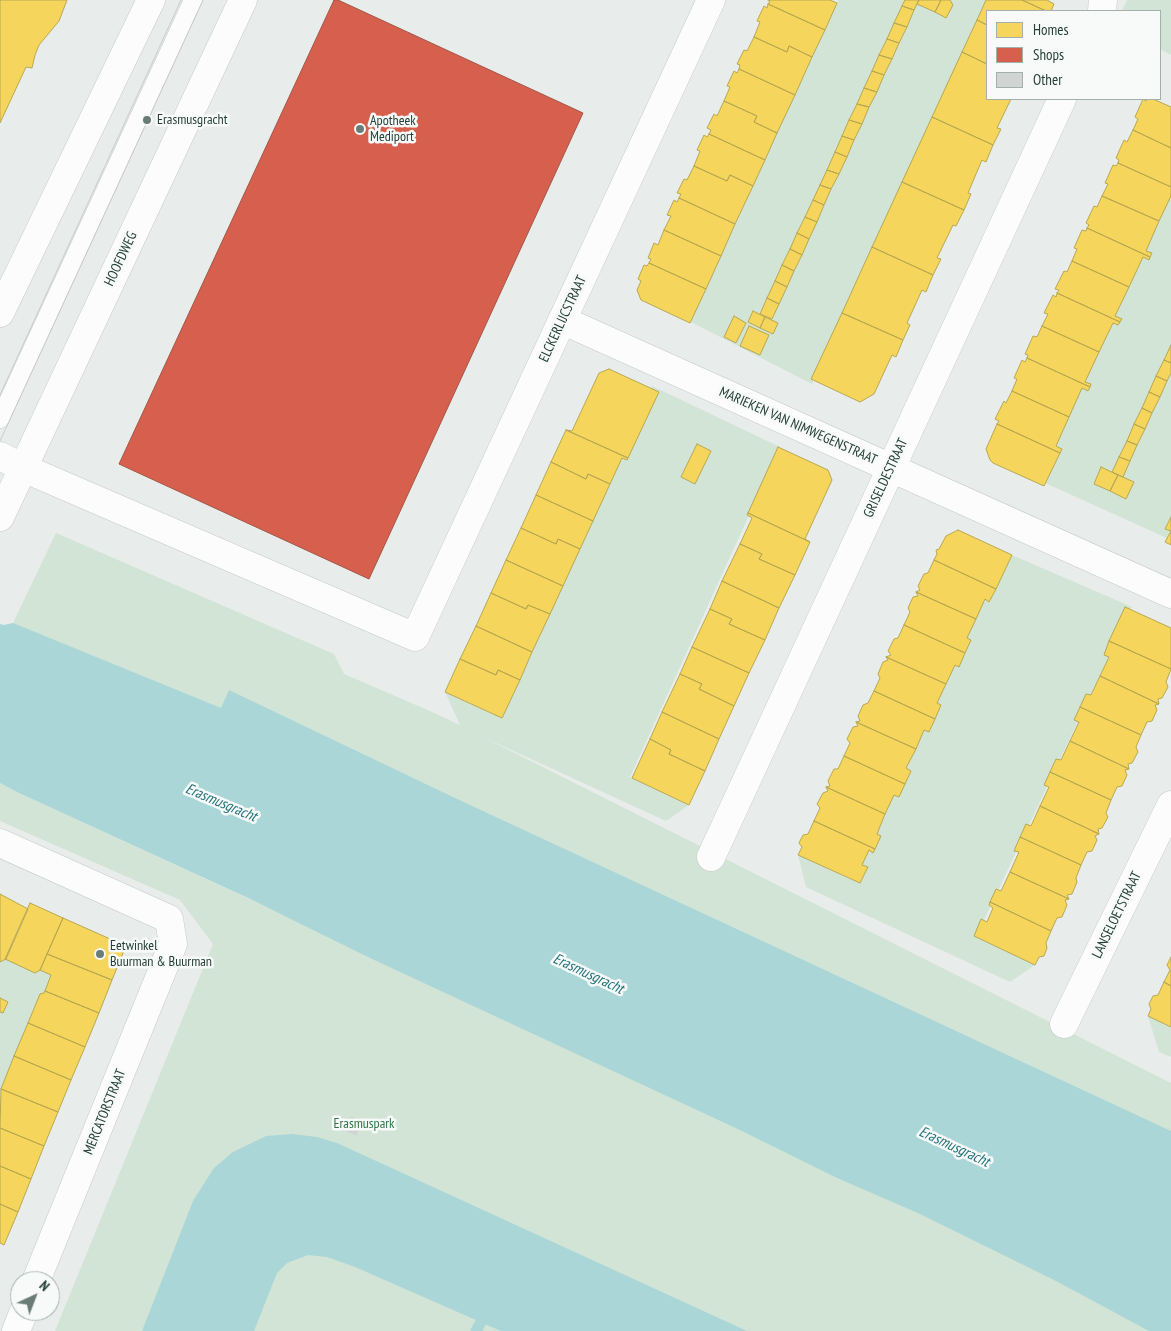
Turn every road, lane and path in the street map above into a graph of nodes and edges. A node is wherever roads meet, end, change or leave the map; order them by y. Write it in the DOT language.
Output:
graph roads {
  1 [pos="151,0"];
  2 [pos="193,0"];
  3 [pos="243,0"];
  4 [pos="710,0"];
  5 [pos="1062,100"];
  6 [pos="0,313"];
  7 [pos="562,320"];
  8 [pos="0,419"];
  9 [pos="12,462"];
  10 [pos="891,468"];
  11 [pos="0,517"];
  12 [pos="1171,594"];
  13 [pos="1171,805"];
  14 [pos="0,843"];
  15 [pos="712,857"];
  16 [pos="1064,1024"];
  17 [pos="40,1271"];
  1 -- 6 [label="street"];
  2 -- 8 [label="lane"];
  3 -- 9 [label="street, HOOFDWEG"];
  4 -- 7 [label="street, ELCKERLIJCSTRAAT"];
  5 -- 10 [label="street, GRISELDESTRAAT"];
  7 -- 9 [label="street, ELCKERLIJCSTRAAT"];
  7 -- 10 [label="street, MARIEKEN VAN NIMWEGENSTRAAT"];
  9 -- 11 [label="street, HOOFDWEG"];
  10 -- 12 [label="street, MARIEKEN VAN NIMWEGENSTRAAT"];
  10 -- 15 [label="street, GRISELDESTRAAT"];
  13 -- 16 [label="street, LANSELOETSTRAAT"];
  14 -- 17 [label="street, MERCATORSTRAAT"];
}
